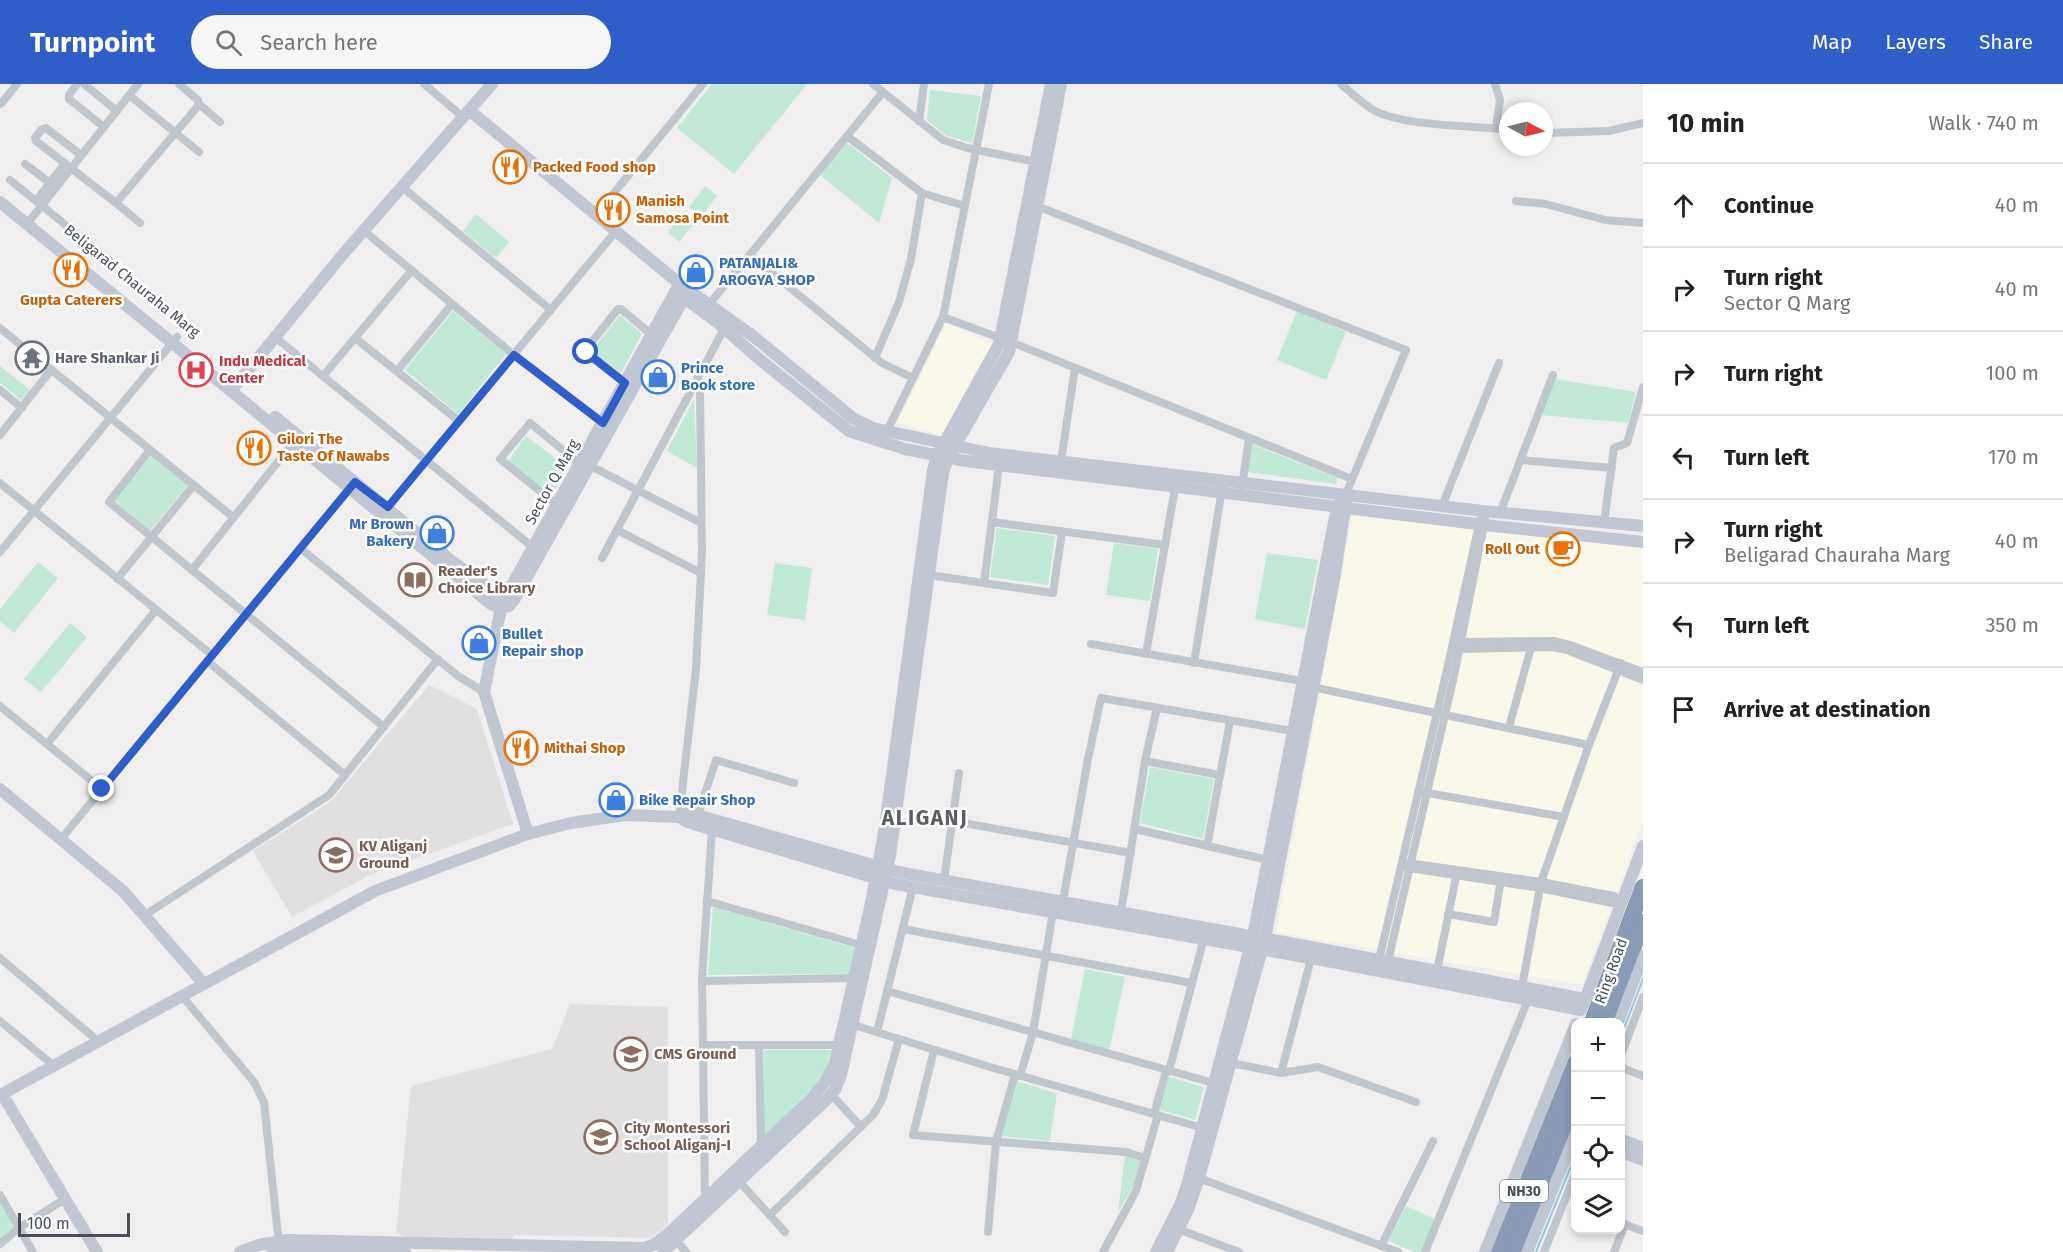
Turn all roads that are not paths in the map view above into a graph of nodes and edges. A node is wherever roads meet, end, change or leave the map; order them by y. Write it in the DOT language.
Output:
graph roads {
  1 [pos="17,84"];
  2 [pos="77,84"];
  3 [pos="84,84"];
  4 [pos="138,84"];
  5 [pos="179,84"];
  6 [pos="424,84"];
  7 [pos="492,84"];
  8 [pos="873,84"];
  9 [pos="924,84"];
  10 [pos="989,84"];
  11 [pos="1051,84"];
  12 [pos="1061,84"];
  13 [pos="1341,84"];
  14 [pos="1495,84"];
  15 [pos="698,86"];
  16 [pos="883,92"];
  17 [pos="129,95"];
  18 [pos="0,103"];
  19 [pos="199,104"];
  20 [pos="117,111"];
  21 [pos="466,114"];
  22 [pos="920,121"];
  23 [pos="220,122"];
  24 [pos="1643,123"];
  25 [pos="104,127"];
  26 [pos="1496,128"];
  27 [pos="1499,128"];
  28 [pos="175,133"];
  29 [pos="1553,133"];
  30 [pos="847,136"];
  31 [pos="977,150"];
  32 [pos="199,152"];
  33 [pos="81,155"];
  34 [pos="1036,162"];
  35 [pos="25,164"];
  36 [pos="68,165"];
  37 [pos="10,180"];
  38 [pos="50,183"];
  39 [pos="402,187"];
  40 [pos="0,192"];
  41 [pos="922,193"];
  42 [pos="1516,201"];
  43 [pos="0,202"];
  44 [pos="39,203"];
  45 [pos="116,203"];
  46 [pos="1033,204"];
  47 [pos="965,206"];
  48 [pos="596,215"];
  49 [pos="29,221"];
  50 [pos="140,223"];
  51 [pos="1643,223"];
  52 [pos="364,231"];
  53 [pos="616,231"];
  54 [pos="750,255"];
  55 [pos="110,261"];
  56 [pos="412,270"];
  57 [pos="682,291"];
  58 [pos="452,304"];
  59 [pos="706,308"];
  60 [pos="551,310"];
  61 [pos="943,317"];
  62 [pos="727,324"];
  63 [pos="0,327"];
  64 [pos="652,334"];
  65 [pos="275,337"];
  66 [pos="355,338"];
  67 [pos="175,340"];
  68 [pos="1006,340"];
  69 [pos="514,355"];
  70 [pos="876,358"];
  71 [pos="1499,363"];
  72 [pos="1075,368"];
  73 [pos="51,370"];
  74 [pos="397,371"];
  75 [pos="1552,375"];
  76 [pos="323,376"];
  77 [pos="913,378"];
  78 [pos="629,385"];
  79 [pos="694,385"];
  80 [pos="1643,387"];
  81 [pos="233,388"];
  82 [pos="0,390"];
  83 [pos="22,408"];
  84 [pos="110,418"];
  85 [pos="459,421"];
  86 [pos="606,426"];
  87 [pos="0,435"];
  88 [pos="884,437"];
  89 [pos="296,438"];
  90 [pos="1249,438"];
  91 [pos="950,445"];
  92 [pos="150,450"];
  93 [pos="942,457"];
  94 [pos="426,460"];
  95 [pos="1520,460"];
  96 [pos="1061,461"];
  97 [pos="585,465"];
  98 [pos="999,466"];
  99 [pos="1612,468"];
  100 [pos="1224,479"];
  101 [pos="1352,479"];
  102 [pos="1243,482"];
  103 [pos="0,483"];
  104 [pos="194,485"];
  105 [pos="352,485"];
  106 [pos="1175,488"];
  107 [pos="638,490"];
  108 [pos="1222,493"];
  109 [pos="1346,494"];
  110 [pos="1241,496"];
  111 [pos="557,505"];
  112 [pos="1442,506"];
  113 [pos="1342,508"];
  114 [pos="34,511"];
  115 [pos="384,511"];
  116 [pos="1484,511"];
  117 [pos="1500,513"];
  118 [pos="233,517"];
  119 [pos="992,522"];
  120 [pos="701,523"];
  121 [pos="1604,523"];
  122 [pos="1482,524"];
  123 [pos="1643,526"];
  124 [pos="617,530"];
  125 [pos="1062,532"];
  126 [pos="151,537"];
  127 [pos="1643,542"];
  128 [pos="1165,545"];
  129 [pos="300,548"];
  130 [pos="537,550"];
  131 [pos="0,552"];
  132 [pos="602,558"];
  133 [pos="192,570"];
  134 [pos="700,573"];
  135 [pos="929,575"];
  136 [pos="117,579"];
  137 [pos="984,583"];
  138 [pos="499,595"];
  139 [pos="501,608"];
  140 [pos="156,610"];
  141 [pos="246,614"];
  142 [pos="1091,644"];
  143 [pos="1458,645"];
  144 [pos="1532,645"];
  145 [pos="1146,654"];
  146 [pos="209,658"];
  147 [pos="438,659"];
  148 [pos="1194,663"];
  149 [pos="1619,667"];
  150 [pos="1643,672"];
  151 [pos="1643,680"];
  152 [pos="1307,684"];
  153 [pos="484,692"];
  154 [pos="0,706"];
  155 [pos="1157,708"];
  156 [pos="905,712"];
  157 [pos="1442,713"];
  158 [pos="1230,721"];
  159 [pos="384,727"];
  160 [pos="1509,727"];
  161 [pos="1292,731"];
  162 [pos="47,744"];
  163 [pos="1589,745"];
  164 [pos="1145,761"];
  165 [pos="959,773"];
  166 [pos="1220,775"];
  167 [pos="345,776"];
  168 [pos="794,783"];
  169 [pos="0,789"];
  170 [pos="102,789"];
  171 [pos="1423,792"];
  172 [pos="698,815"];
  173 [pos="679,817"];
  174 [pos="1564,817"];
  175 [pos="952,821"];
  176 [pos="1134,829"];
  177 [pos="712,830"];
  178 [pos="528,834"];
  179 [pos="61,839"];
  180 [pos="1073,843"];
  181 [pos="1207,846"];
  182 [pos="1643,846"];
  183 [pos="1131,853"];
  184 [pos="1268,860"];
  185 [pos="1407,865"];
  186 [pos="1457,872"];
  187 [pos="882,873"];
  188 [pos="1501,879"];
  189 [pos="944,880"];
  190 [pos="1540,885"];
  191 [pos="1643,886"];
  192 [pos="913,887"];
  193 [pos="707,901"];
  194 [pos="1063,901"];
  195 [pos="1623,902"];
  196 [pos="1053,912"];
  197 [pos="1121,912"];
  198 [pos="1449,914"];
  199 [pos="145,915"];
  200 [pos="1643,922"];
  201 [pos="903,929"];
  202 [pos="1205,933"];
  203 [pos="1257,943"];
  204 [pos="861,945"];
  205 [pos="1312,952"];
  206 [pos="1643,956"];
  207 [pos="1045,957"];
  208 [pos="0,958"];
  209 [pos="1384,961"];
  210 [pos="1437,971"];
  211 [pos="854,978"];
  212 [pos="702,981"];
  213 [pos="1192,983"];
  214 [pos="204,984"];
  215 [pos="887,991"];
  216 [pos="1527,992"];
  217 [pos="182,996"];
  218 [pos="1643,998"];
  219 [pos="1583,1005"];
  220 [pos="1578,1018"];
  221 [pos="1594,1018"];
  222 [pos="1607,1018"];
  223 [pos="1620,1018"];
  224 [pos="0,1021"];
  225 [pos="848,1024"];
  226 [pos="877,1032"];
  227 [pos="1033,1033"];
  228 [pos="1571,1036"];
  229 [pos="899,1039"];
  230 [pos="98,1041"];
  231 [pos="703,1045"];
  232 [pos="759,1045"];
  233 [pos="839,1045"];
  234 [pos="1625,1045"];
  235 [pos="934,1050"];
  236 [pos="1225,1062"];
  237 [pos="54,1066"];
  238 [pos="1625,1069"];
  239 [pos="1168,1071"];
  240 [pos="1573,1072"];
  241 [pos="1281,1073"];
  242 [pos="1018,1075"];
  243 [pos="1643,1076"];
  244 [pos="1219,1085"];
  245 [pos="1,1094"];
  246 [pos="831,1094"];
  247 [pos="1416,1102"];
  248 [pos="1571,1108"];
  249 [pos="1156,1115"];
  250 [pos="861,1127"];
  251 [pos="1206,1130"];
  252 [pos="1562,1132"];
  253 [pos="1433,1141"];
  254 [pos="1625,1141"];
  255 [pos="996,1142"];
  256 [pos="761,1146"];
  257 [pos="1643,1148"];
  258 [pos="1625,1153"];
  259 [pos="1145,1158"];
  260 [pos="1643,1160"];
  261 [pos="1194,1176"];
  262 [pos="735,1177"];
  263 [pos="1572,1180"];
  264 [pos="0,1195"];
  265 [pos="65,1199"];
  266 [pos="1564,1201"];
  267 [pos="708,1203"];
  268 [pos="1571,1204"];
  269 [pos="770,1215"];
  270 [pos="1625,1224"];
  271 [pos="1174,1227"];
  272 [pos="19,1228"];
  273 [pos="1643,1231"];
  274 [pos="785,1232"];
  275 [pos="988,1232"];
  276 [pos="1620,1234"];
  277 [pos="676,1240"];
  278 [pos="0,1245"];
  279 [pos="1381,1246"];
  280 [pos="277,1248"];
  281 [pos="316,1248"];
  282 [pos="519,1249"];
  283 [pos="624,1250"];
  284 [pos="33,1252"];
  285 [pos="97,1252"];
  286 [pos="240,1252"];
  287 [pos="466,1252"];
  288 [pos="663,1252"];
  289 [pos="686,1252"];
  290 [pos="1103,1252"];
  291 [pos="1156,1252"];
  292 [pos="1167,1252"];
  293 [pos="1239,1252"];
  294 [pos="1398,1252"];
  295 [pos="1425,1252"];
  296 [pos="1485,1252"];
  297 [pos="1499,1252"];
  298 [pos="1514,1252"];
  299 [pos="1527,1252"];
  300 [pos="1544,1252"];
  301 [pos="1614,1252"];
  1 -- 18 [label="street"];
  2 -- 25 [label="street"];
  3 -- 20 [label="street"];
  4 -- 17 [label="street"];
  5 -- 19 [label="street"];
  6 -- 21 [label="street"];
  7 -- 21 [label="street"];
  8 -- 16 [label="street"];
  9 -- 22 [label="street"];
  10 -- 31 [label="street"];
  11 -- 34 [label="street"];
  12 -- 46 [label="street"];
  13 -- 26 [label="street"];
  14 -- 26 [label="street"];
  15 -- 48 [label="street"];
  16 -- 22 [label="street"];
  16 -- 30 [label="street"];
  17 -- 20 [label="street"];
  17 -- 28 [label="street"];
  19 -- 23 [label="street"];
  19 -- 28 [label="street"];
  20 -- 25 [label="street"];
  21 -- 39 [label="street"];
  21 -- 48 [label="street"];
  22 -- 31 [label="street"];
  24 -- 29 [label="street"];
  25 -- 33 [label="street"];
  26 -- 27 [label="street"];
  28 -- 32 [label="street"];
  28 -- 45 [label="street"];
  30 -- 41 [label="street"];
  30 -- 54 [label="street"];
  31 -- 34 [label="street"];
  31 -- 47 [label="street"];
  33 -- 36 [label="street"];
  33 -- 36 [label="street"];
  34 -- 46 [label="street"];
  35 -- 38 [label="street"];
  36 -- 38 [label="street"];
  36 -- 44 [label="street"];
  36 -- 45 [label="street"];
  37 -- 44 [label="street"];
  38 -- 44 [label="street"];
  39 -- 52 [label="street"];
  39 -- 60 [label="street"];
  40 -- 49 [label="street, Beligarad Chauraha Marg"];
  41 -- 47 [label="street"];
  41 -- 70 [label="street"];
  42 -- 51 [label="street"];
  43 -- 49 [label="street"];
  44 -- 49 [label="street"];
  44 -- 55 [label="street"];
  45 -- 50 [label="street"];
  46 -- 68 [label="street"];
  46 -- 101 [label="street"];
  47 -- 61 [label="street"];
  48 -- 53 [label="street"];
  49 -- 67 [label="street, Beligarad Chauraha Marg"];
  52 -- 56 [label="street"];
  52 -- 65 [label="street"];
  53 -- 57 [label="street"];
  53 -- 60 [label="street"];
  54 -- 59 [label="street"];
  54 -- 70 [label="street"];
  56 -- 58 [label="street"];
  56 -- 66 [label="street"];
  57 -- 59 [label="street"];
  57 -- 64 [label="street"];
  57 -- 78 [label="street"];
  58 -- 69 [label="street"];
  58 -- 74 [label="street"];
  59 -- 62 [label="street"];
  60 -- 69 [label="street"];
  61 -- 68 [label="street"];
  61 -- 77 [label="street"];
  62 -- 79 [label="street"];
  62 -- 88 [label="street"];
  63 -- 73 [label="street"];
  64 -- 78 [label="street"];
  64 -- 78 [label="street"];
  65 -- 76 [label="street"];
  65 -- 81 [label="street"];
  66 -- 74 [label="street"];
  66 -- 76 [label="street"];
  67 -- 81 [label="street, Beligarad Chauraha Marg"];
  67 -- 84 [label="street"];
  68 -- 72 [label="street"];
  68 -- 91 [label="street"];
  69 -- 85 [label="street"];
  69 -- 86 [label="street"];
  70 -- 77 [label="street"];
  71 -- 112 [label="street"];
  72 -- 90 [label="street"];
  72 -- 96 [label="street"];
  73 -- 83 [label="street"];
  73 -- 84 [label="street"];
  74 -- 85 [label="street"];
  75 -- 95 [label="street"];
  76 -- 94 [label="street"];
  77 -- 88 [label="street"];
  78 -- 86 [label="street"];
  79 -- 107 [label="street"];
  79 -- 120 [label="street"];
  80 -- 99 [label="street"];
  81 -- 89 [label="street, Beligarad Chauraha Marg"];
  82 -- 83 [label="street"];
  83 -- 87 [label="street"];
  84 -- 92 [label="street"];
  84 -- 114 [label="street"];
  85 -- 94 [label="street"];
  86 -- 97 [label="street"];
  88 -- 91 [label="street"];
  88 -- 93 [label="street"];
  89 -- 105 [label="street, Beligarad Chauraha Marg"];
  89 -- 118 [label="street"];
  90 -- 101 [label="street"];
  90 -- 102 [label="street"];
  91 -- 93 [label="street"];
  91 -- 96 [label="street"];
  92 -- 104 [label="street"];
  92 -- 126 [label="street"];
  93 -- 98 [label="street"];
  93 -- 135 [label="street"];
  93 -- 156 [label="street"];
  94 -- 115 [label="street"];
  94 -- 130 [label="street"];
  95 -- 99 [label="street"];
  95 -- 117 [label="street"];
  96 -- 100 [label="street"];
  97 -- 107 [label="street"];
  97 -- 111 [label="street, Sector Q Marg"];
  97 -- 111 [label="street"];
  97 -- 130 [label="street"];
  98 -- 106 [label="street"];
  98 -- 119 [label="street"];
  99 -- 121 [label="street"];
  100 -- 102 [label="street"];
  100 -- 108 [label="street"];
  101 -- 109 [label="street"];
  102 -- 109 [label="street"];
  102 -- 110 [label="street"];
  103 -- 114 [label="street"];
  104 -- 118 [label="street"];
  104 -- 126 [label="street"];
  105 -- 115 [label="street, Beligarad Chauraha Marg"];
  105 -- 129 [label="street"];
  106 -- 108 [label="street"];
  106 -- 128 [label="street"];
  107 -- 120 [label="street"];
  107 -- 124 [label="street"];
  108 -- 110 [label="street"];
  108 -- 148 [label="street"];
  109 -- 112 [label="street"];
  109 -- 113 [label="street"];
  110 -- 113 [label="street"];
  111 -- 130 [label="street, Sector Q Marg"];
  112 -- 116 [label="street"];
  113 -- 122 [label="street"];
  113 -- 152 [label="street"];
  114 -- 131 [label="street"];
  114 -- 136 [label="street"];
  115 -- 138 [label="street, Beligarad Chauraha Marg"];
  115 -- 139 [label="street"];
  116 -- 117 [label="street"];
  116 -- 122 [label="street"];
  117 -- 121 [label="street"];
  118 -- 133 [label="street"];
  119 -- 125 [label="street"];
  119 -- 137 [label="street"];
  120 -- 134 [label="street"];
  121 -- 123 [label="street"];
  122 -- 127 [label="street"];
  122 -- 143 [label="street"];
  124 -- 132 [label="street"];
  124 -- 134 [label="street"];
  125 -- 128 [label="street"];
  125 -- 137 [label="street"];
  126 -- 133 [label="street"];
  126 -- 136 [label="street"];
  128 -- 145 [label="street"];
  129 -- 141 [label="street"];
  129 -- 147 [label="street"];
  130 -- 138 [label="street, Sector Q Marg"];
  130 -- 139 [label="street"];
  133 -- 141 [label="street"];
  134 -- 173 [label="street"];
  135 -- 137 [label="street"];
  135 -- 156 [label="street"];
  136 -- 140 [label="street"];
  138 -- 139 [label="street"];
  139 -- 153 [label="street"];
  140 -- 146 [label="street"];
  140 -- 162 [label="street"];
  141 -- 146 [label="street"];
  141 -- 159 [label="street"];
  142 -- 145 [label="street"];
  143 -- 144 [label="street"];
  143 -- 157 [label="street"];
  144 -- 149 [label="street"];
  144 -- 160 [label="street"];
  145 -- 148 [label="street"];
  146 -- 167 [label="street"];
  146 -- 170 [label="street"];
  147 -- 153 [label="street"];
  147 -- 159 [label="street"];
  148 -- 152 [label="street"];
  149 -- 150 [label="street"];
  149 -- 151 [label="street"];
  149 -- 163 [label="street"];
  152 -- 157 [label="street"];
  152 -- 161 [label="street"];
  152 -- 203 [label="street"];
  153 -- 178 [label="street"];
  154 -- 162 [label="street"];
  155 -- 158 [label="street"];
  155 -- 164 [label="street"];
  155 -- 180 [label="street"];
  156 -- 187 [label="street"];
  157 -- 160 [label="street"];
  157 -- 171 [label="street"];
  158 -- 161 [label="street"];
  158 -- 166 [label="street"];
  159 -- 167 [label="street"];
  160 -- 163 [label="street"];
  161 -- 184 [label="street"];
  162 -- 170 [label="street"];
  163 -- 174 [label="street"];
  164 -- 166 [label="street"];
  164 -- 176 [label="street"];
  165 -- 175 [label="street"];
  166 -- 181 [label="street"];
  167 -- 199 [label="street"];
  168 -- 172 [label="street"];
  169 -- 179 [label="street"];
  170 -- 179 [label="street"];
  171 -- 174 [label="street"];
  171 -- 185 [label="street"];
  172 -- 173 [label="street"];
  172 -- 187 [label="street"];
  173 -- 177 [label="street"];
  173 -- 178 [label="street"];
  174 -- 190 [label="street"];
  175 -- 180 [label="street"];
  175 -- 189 [label="street"];
  176 -- 181 [label="street"];
  176 -- 183 [label="street"];
  177 -- 187 [label="street"];
  177 -- 193 [label="street"];
  178 -- 214 [label="street"];
  179 -- 199 [label="street"];
  180 -- 183 [label="street"];
  180 -- 194 [label="street"];
  181 -- 184 [label="street"];
  182 -- 195 [label="street"];
  183 -- 197 [label="street"];
  184 -- 203 [label="street"];
  185 -- 186 [label="street"];
  185 -- 209 [label="street"];
  186 -- 188 [label="street"];
  186 -- 198 [label="street"];
  187 -- 189 [label="street"];
  187 -- 192 [label="street"];
  187 -- 204 [label="street"];
  187 -- 225 [label="street"];
  188 -- 190 [label="street"];
  188 -- 198 [label="street"];
  189 -- 194 [label="street"];
  190 -- 195 [label="street"];
  190 -- 216 [label="street"];
  191 -- 221 [label="highway, Ring Road"];
  192 -- 196 [label="street"];
  192 -- 201 [label="street"];
  193 -- 204 [label="street"];
  193 -- 212 [label="street"];
  194 -- 196 [label="street"];
  194 -- 197 [label="street"];
  195 -- 219 [label="street"];
  196 -- 202 [label="street"];
  196 -- 207 [label="street"];
  197 -- 202 [label="street"];
  198 -- 210 [label="street"];
  199 -- 214 [label="street"];
  200 -- 222 [label="highway, Ring Road"];
  201 -- 207 [label="street"];
  201 -- 215 [label="street"];
  202 -- 203 [label="street"];
  202 -- 213 [label="street"];
  203 -- 205 [label="street"];
  203 -- 236 [label="street"];
  204 -- 211 [label="street"];
  205 -- 209 [label="street"];
  205 -- 216 [label="street"];
  205 -- 241 [label="street"];
  206 -- 223 [label="street"];
  207 -- 213 [label="street"];
  207 -- 227 [label="street"];
  208 -- 230 [label="street"];
  209 -- 210 [label="street"];
  210 -- 216 [label="street"];
  211 -- 212 [label="street"];
  211 -- 225 [label="street"];
  212 -- 231 [label="street"];
  213 -- 239 [label="street"];
  214 -- 217 [label="street"];
  215 -- 226 [label="street"];
  215 -- 227 [label="street"];
  216 -- 219 [label="street"];
  216 -- 295 [label="street"];
  217 -- 230 [label="street"];
  217 -- 280 [label="street"];
  218 -- 234 [label="street"];
  219 -- 220 [label="street"];
  224 -- 237 [label="street"];
  225 -- 226 [label="street"];
  225 -- 233 [label="street"];
  225 -- 246 [label="street"];
  226 -- 229 [label="street"];
  227 -- 239 [label="street"];
  227 -- 242 [label="street"];
  228 -- 296 [label="street"];
  229 -- 235 [label="street"];
  229 -- 250 [label="street"];
  230 -- 237 [label="street"];
  231 -- 232 [label="street"];
  231 -- 267 [label="street"];
  232 -- 233 [label="street"];
  232 -- 256 [label="street"];
  233 -- 256 [label="street"];
  235 -- 242 [label="street"];
  235 -- 255 [label="street"];
  236 -- 241 [label="street"];
  236 -- 244 [label="street"];
  237 -- 245 [label="street"];
  238 -- 243 [label="street"];
  239 -- 244 [label="street"];
  239 -- 249 [label="street"];
  240 -- 252 [label="highway, NH30"];
  241 -- 247 [label="street"];
  242 -- 249 [label="street"];
  242 -- 255 [label="street"];
  244 -- 251 [label="street"];
  245 -- 265 [label="street"];
  246 -- 250 [label="street"];
  246 -- 262 [label="street"];
  248 -- 252 [label="highway, NH30"];
  249 -- 251 [label="street"];
  249 -- 259 [label="street"];
  250 -- 269 [label="street"];
  251 -- 261 [label="street"];
  252 -- 297 [label="highway, NH30"];
  252 -- 298 [label="highway, NH30"];
  252 -- 299 [label="street"];
  253 -- 279 [label="street"];
  254 -- 257 [label="street"];
  255 -- 259 [label="street"];
  255 -- 275 [label="street"];
  256 -- 262 [label="street"];
  258 -- 260 [label="street"];
  259 -- 290 [label="street"];
  261 -- 271 [label="street"];
  261 -- 279 [label="street"];
  262 -- 267 [label="street"];
  262 -- 269 [label="street"];
  263 -- 266 [label="street"];
  264 -- 272 [label="street"];
  265 -- 272 [label="street"];
  265 -- 285 [label="street"];
  266 -- 268 [label="street"];
  266 -- 300 [label="street"];
  267 -- 277 [label="street"];
  267 -- 283 [label="street"];
  269 -- 274 [label="street"];
  270 -- 273 [label="street"];
  271 -- 291 [label="street"];
  271 -- 292 [label="street"];
  271 -- 293 [label="street"];
  272 -- 278 [label="street"];
  272 -- 284 [label="street"];
  276 -- 301 [label="street"];
  277 -- 288 [label="street"];
  277 -- 289 [label="street"];
  279 -- 294 [label="street"];
  280 -- 281 [label="street"];
  280 -- 286 [label="street"];
  281 -- 282 [label="street"];
  281 -- 287 [label="street"];
  282 -- 283 [label="street"];
}
